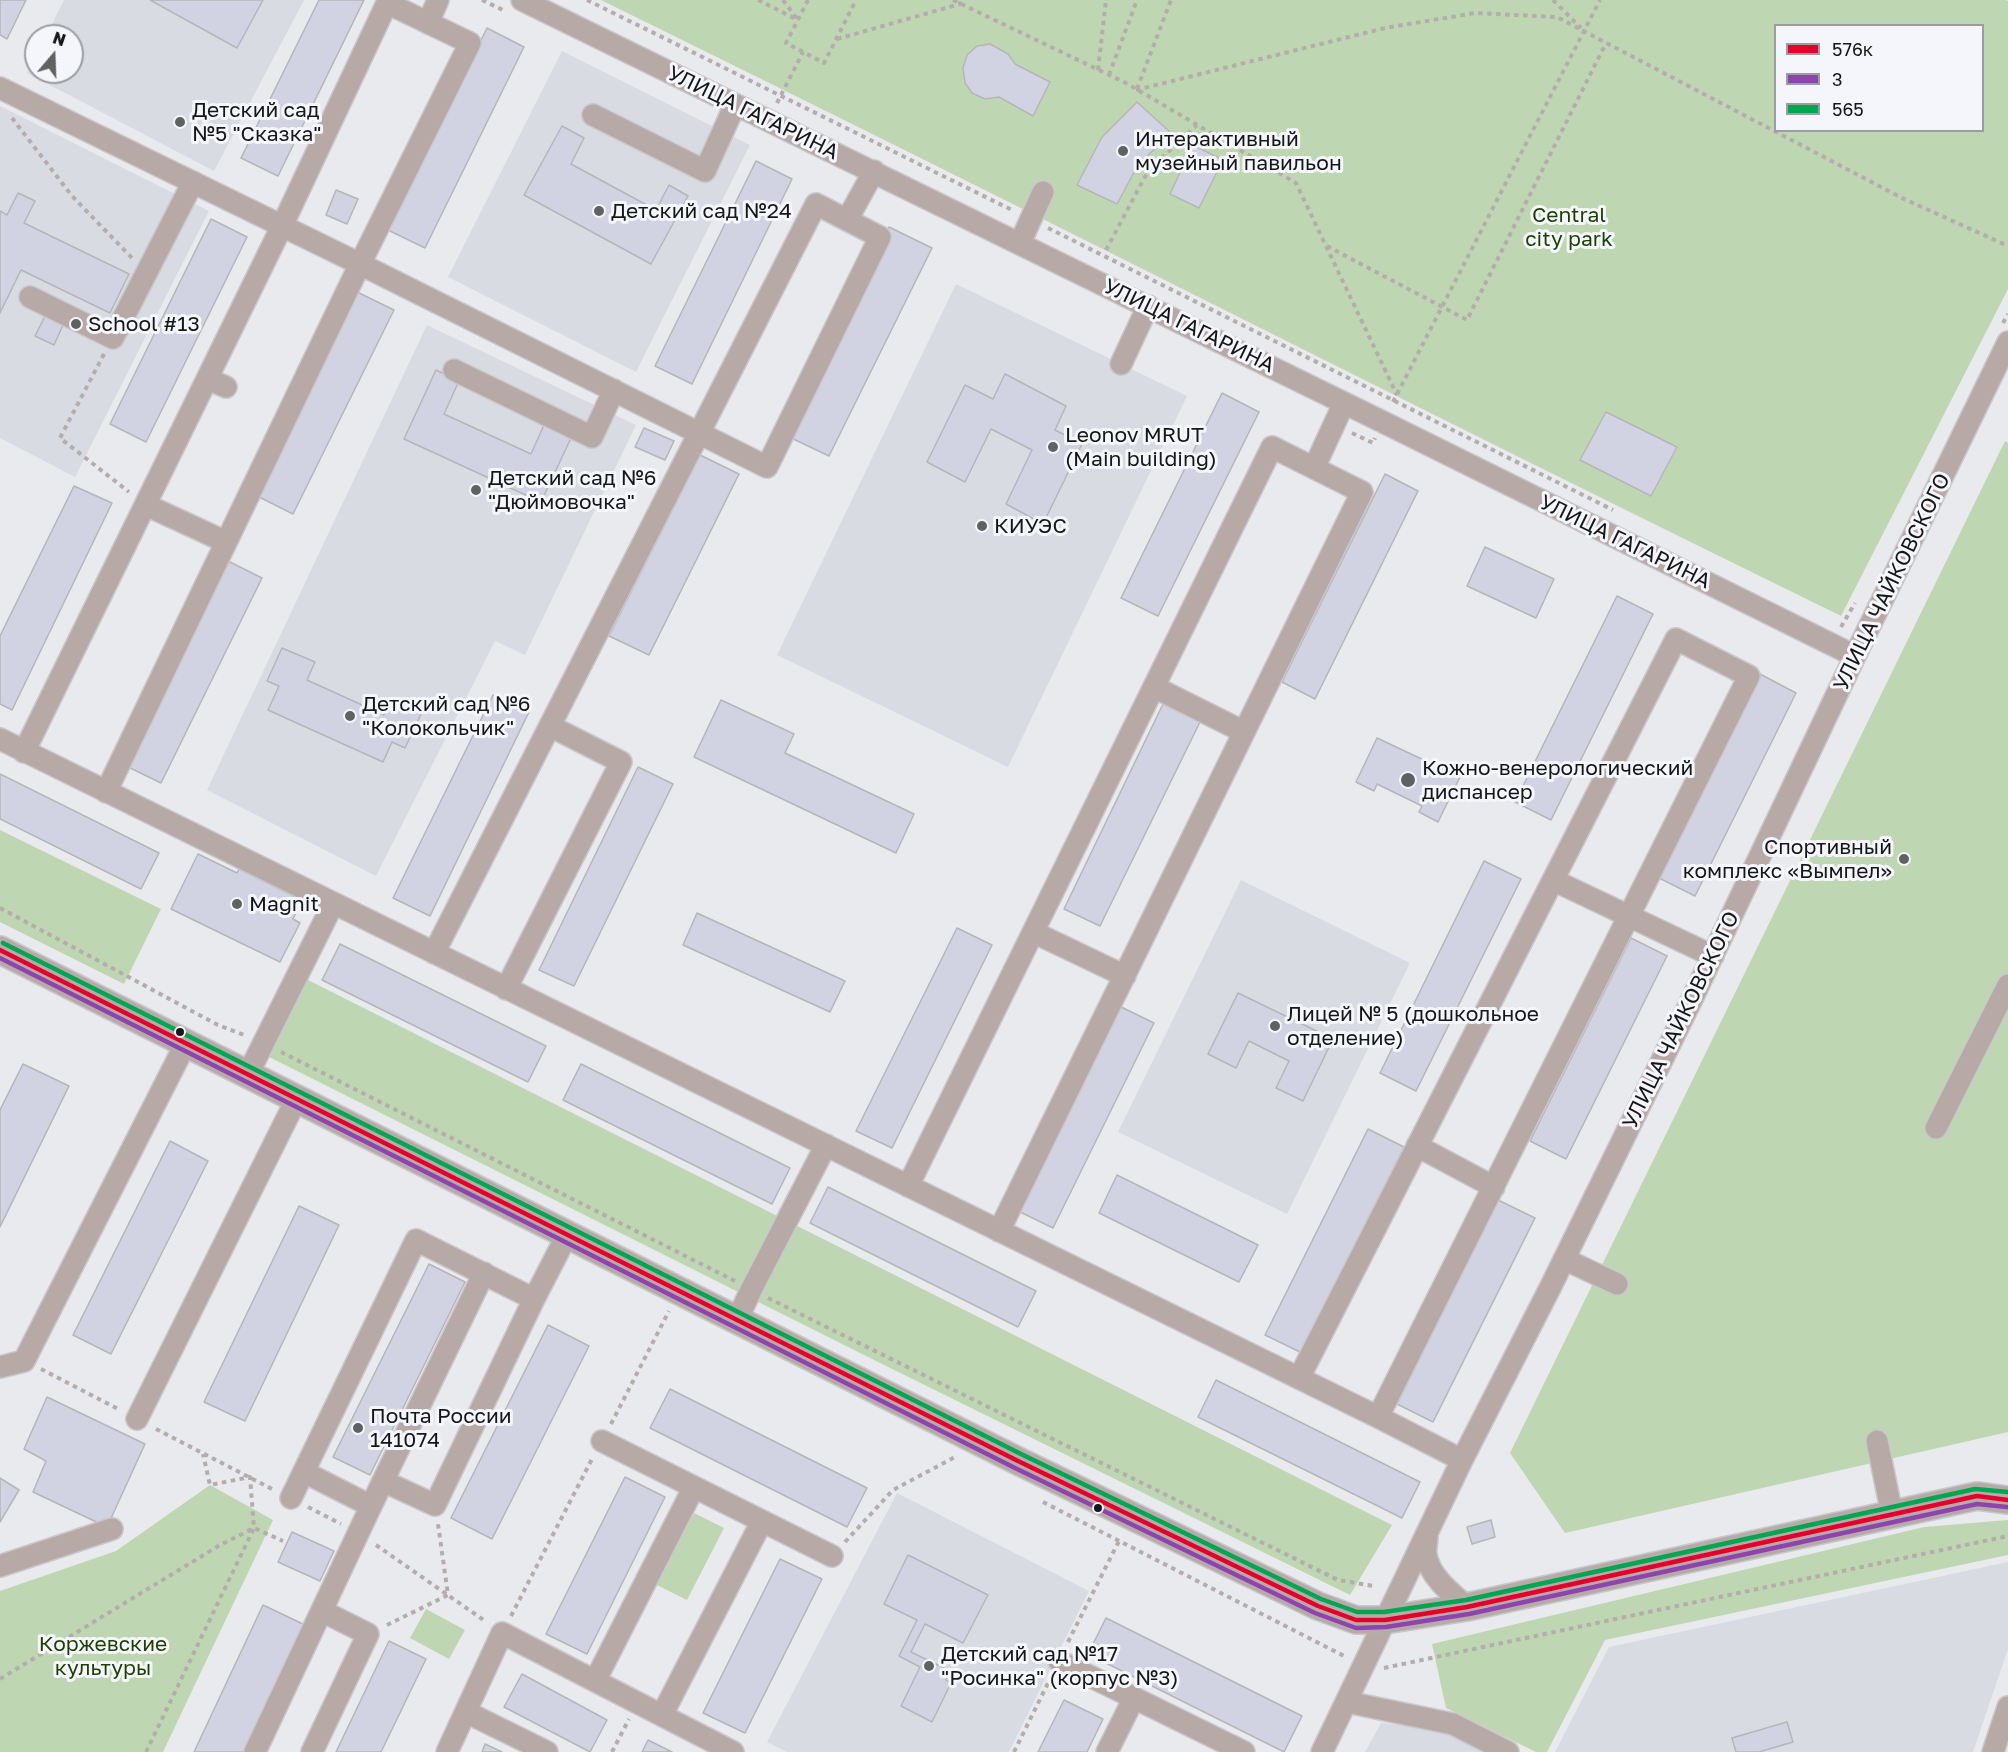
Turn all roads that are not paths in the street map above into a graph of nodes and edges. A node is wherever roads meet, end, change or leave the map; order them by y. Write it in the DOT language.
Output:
graph roads {
  1 [pos="438,0"];
  2 [pos="522,0"];
  3 [pos="428,23"];
  4 [pos="0,88"];
  5 [pos="735,105"];
  6 [pos="593,115"];
  7 [pos="874,171"];
  8 [pos="193,182"];
  9 [pos="1043,192"];
  10 [pos="848,220"];
  11 [pos="282,226"];
  12 [pos="1020,243"];
  13 [pos="360,264"];
  14 [pos="30,297"];
  15 [pos="1148,306"];
  16 [pos="2005,356"];
  17 [pos="1121,364"];
  18 [pos="454,370"];
  19 [pos="614,390"];
  20 [pos="1344,403"];
  21 [pos="699,433"];
  22 [pos="1314,468"];
  23 [pos="146,505"];
  24 [pos="226,542"];
  25 [pos="1855,656"];
  26 [pos="1154,687"];
  27 [pos="550,726"];
  28 [pos="1244,732"];
  29 [pos="0,739"];
  30 [pos="24,752"];
  31 [pos="106,792"];
  32 [pos="1553,880"];
  33 [pos="333,904"];
  34 [pos="1629,917"];
  35 [pos="1033,932"];
  36 [pos="0,950"];
  37 [pos="434,953"];
  38 [pos="1713,956"];
  39 [pos="1125,976"];
  40 [pos="2008,985"];
  41 [pos="506,989"];
  42 [pos="186,1043"];
  43 [pos="248,1074"];
  44 [pos="296,1100"];
  45 [pos="1936,1128"];
  46 [pos="826,1145"];
  47 [pos="1418,1146"];
  48 [pos="908,1186"];
  49 [pos="1494,1187"];
  50 [pos="999,1231"];
  51 [pos="567,1235"];
  52 [pos="1564,1259"];
  53 [pos="484,1273"];
  54 [pos="1617,1284"];
  55 [pos="534,1299"];
  56 [pos="737,1320"];
  57 [pos="0,1353"];
  58 [pos="24,1361"];
  59 [pos="0,1367"];
  60 [pos="1299,1378"];
  61 [pos="1378,1417"];
  62 [pos="137,1419"];
  63 [pos="602,1441"];
  64 [pos="1877,1441"];
  65 [pos="1462,1460"];
  66 [pos="304,1472"];
  67 [pos="383,1480"];
  68 [pos="693,1487"];
  69 [pos="291,1498"];
  70 [pos="2008,1500"];
  71 [pos="371,1506"];
  72 [pos="1892,1514"];
  73 [pos="762,1521"];
  74 [pos="112,1529"];
  75 [pos="1427,1532"];
  76 [pos="832,1556"];
  77 [pos="0,1566"];
  78 [pos="1467,1607"];
  79 [pos="322,1611"];
  80 [pos="1385,1620"];
  81 [pos="1059,1661"];
  82 [pos="595,1681"];
  83 [pos="1134,1698"];
  84 [pos="1347,1702"];
  85 [pos="2008,1707"];
  86 [pos="466,1712"];
  87 [pos="662,1715"];
  88 [pos="1211,1745"];
  89 [pos="255,1752"];
  90 [pos="312,1752"];
  91 [pos="447,1752"];
  92 [pos="547,1752"];
  93 [pos="734,1752"];
  94 [pos="1107,1752"];
  95 [pos="1244,1752"];
  96 [pos="1322,1752"];
  97 [pos="1508,1752"];
  98 [pos="1993,1752"];
  1 -- 3 [label="street"];
  2 -- 5 [label="street, УЛИЦА ГАГАРИНА"];
  3 -- 11 [label="street"];
  3 -- 13 [label="street"];
  4 -- 8 [label="street"];
  5 -- 6 [label="street"];
  5 -- 7 [label="street, УЛИЦА ГАГАРИНА"];
  7 -- 10 [label="street"];
  7 -- 12 [label="street, УЛИЦА ГАГАРИНА"];
  8 -- 11 [label="street"];
  8 -- 14 [label="street"];
  9 -- 12 [label="street"];
  10 -- 21 [label="street"];
  10 -- 21 [label="street"];
  11 -- 13 [label="street"];
  11 -- 23 [label="street"];
  12 -- 15 [label="street, УЛИЦА ГАГАРИНА"];
  13 -- 19 [label="street"];
  13 -- 24 [label="street"];
  15 -- 17 [label="street"];
  15 -- 20 [label="street, УЛИЦА ГАГАРИНА"];
  16 -- 25 [label="street, УЛИЦА ЧАЙКОВСКОГО"];
  18 -- 19 [label="street"];
  19 -- 21 [label="street"];
  20 -- 22 [label="street"];
  20 -- 25 [label="street, УЛИЦА ГАГАРИНА"];
  21 -- 27 [label="street"];
  22 -- 26 [label="street"];
  22 -- 28 [label="street"];
  23 -- 24 [label="street"];
  23 -- 30 [label="street"];
  24 -- 31 [label="street"];
  25 -- 38 [label="street, УЛИЦА ЧАЙКОВСКОГО"];
  26 -- 28 [label="street"];
  26 -- 35 [label="street"];
  27 -- 37 [label="street"];
  27 -- 41 [label="street"];
  28 -- 39 [label="street"];
  29 -- 30 [label="street"];
  30 -- 31 [label="street"];
  31 -- 33 [label="street"];
  32 -- 34 [label="street"];
  32 -- 34 [label="street"];
  32 -- 47 [label="street"];
  33 -- 37 [label="street"];
  33 -- 43 [label="street"];
  34 -- 38 [label="street"];
  34 -- 49 [label="street"];
  35 -- 39 [label="street"];
  35 -- 48 [label="street"];
  36 -- 42 [label="main road"];
  37 -- 41 [label="street"];
  38 -- 52 [label="street, УЛИЦА ЧАЙКОВСКОГО"];
  39 -- 50 [label="street"];
  40 -- 45 [label="street"];
  41 -- 46 [label="street"];
  42 -- 43 [label="main road"];
  42 -- 58 [label="street"];
  43 -- 44 [label="main road"];
  44 -- 51 [label="main road"];
  44 -- 62 [label="street"];
  46 -- 48 [label="street"];
  46 -- 56 [label="street"];
  47 -- 49 [label="street"];
  47 -- 60 [label="street"];
  48 -- 50 [label="street"];
  49 -- 61 [label="street"];
  50 -- 60 [label="street"];
  51 -- 55 [label="street"];
  51 -- 56 [label="main road"];
  52 -- 54 [label="street"];
  52 -- 65 [label="street, УЛИЦА ЧАЙКОВСКОГО"];
  53 -- 55 [label="street"];
  53 -- 66 [label="street"];
  53 -- 67 [label="street"];
  55 -- 67 [label="street"];
  56 -- 80 [label="main road"];
  57 -- 58 [label="street"];
  58 -- 59 [label="street"];
  60 -- 61 [label="street"];
  61 -- 65 [label="street"];
  63 -- 68 [label="street"];
  64 -- 72 [label="street"];
  65 -- 75 [label="street, УЛИЦА ЧАЙКОВСКОГО"];
  66 -- 69 [label="street"];
  66 -- 71 [label="street"];
  67 -- 71 [label="street"];
  68 -- 73 [label="street"];
  68 -- 82 [label="street"];
  70 -- 72 [label="main road"];
  71 -- 79 [label="street"];
  72 -- 78 [label="main road"];
  73 -- 76 [label="street"];
  73 -- 87 [label="street"];
  74 -- 77 [label="street"];
  75 -- 78 [label="street, УЛИЦА ЧАЙКОВСКОГО"];
  75 -- 80 [label="street, УЛИЦА ЧАЙКОВСКОГО"];
  78 -- 80 [label="main road"];
  79 -- 89 [label="street"];
  79 -- 90 [label="street"];
  80 -- 84 [label="street, УЛИЦА ЧАЙКОВСКОГО"];
  81 -- 83 [label="street"];
  82 -- 86 [label="street"];
  82 -- 87 [label="street"];
  83 -- 88 [label="street"];
  83 -- 94 [label="street"];
  84 -- 96 [label="street, УЛИЦА ЧАЙКОВСКОГО"];
  84 -- 97 [label="street"];
  85 -- 98 [label="street"];
  86 -- 91 [label="street"];
  86 -- 92 [label="street"];
  87 -- 93 [label="street"];
  88 -- 95 [label="street"];
}
